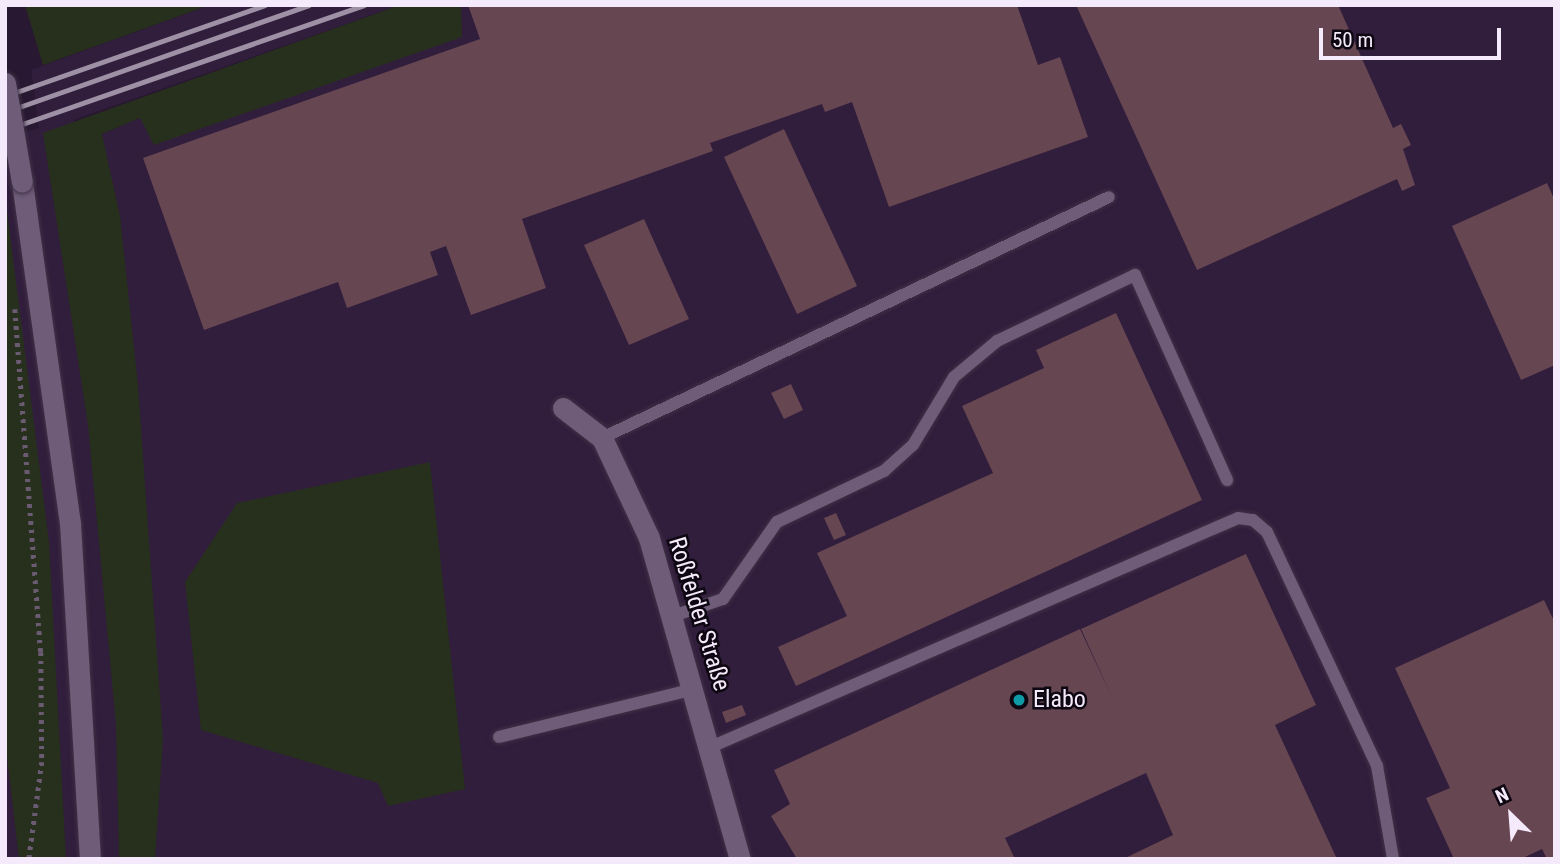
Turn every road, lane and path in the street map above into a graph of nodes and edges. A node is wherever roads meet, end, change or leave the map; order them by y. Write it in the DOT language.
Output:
graph roads {
  1 [pos="5,83"];
  2 [pos="1110,197"];
  3 [pos="14,304"];
  4 [pos="563,408"];
  5 [pos="601,438"];
  6 [pos="1227,480"];
  7 [pos="673,616"];
  8 [pos="695,689"];
  9 [pos="499,737"];
  10 [pos="713,747"];
  11 [pos="29,859"];
  12 [pos="90,859"];
  13 [pos="740,859"];
  14 [pos="1393,859"];
  1 -- 12 [label="main road, bridge"];
  2 -- 5 [label="lane"];
  3 -- 11 [label="path"];
  4 -- 5 [label="main road, Roßfelder Straße"];
  5 -- 7 [label="main road, Roßfelder Straße"];
  6 -- 7 [label="lane"];
  7 -- 8 [label="main road, Roßfelder Straße"];
  8 -- 9 [label="lane"];
  8 -- 10 [label="main road, Roßfelder Straße"];
  10 -- 13 [label="main road, Roßfelder Straße"];
  10 -- 14 [label="lane"];
}
